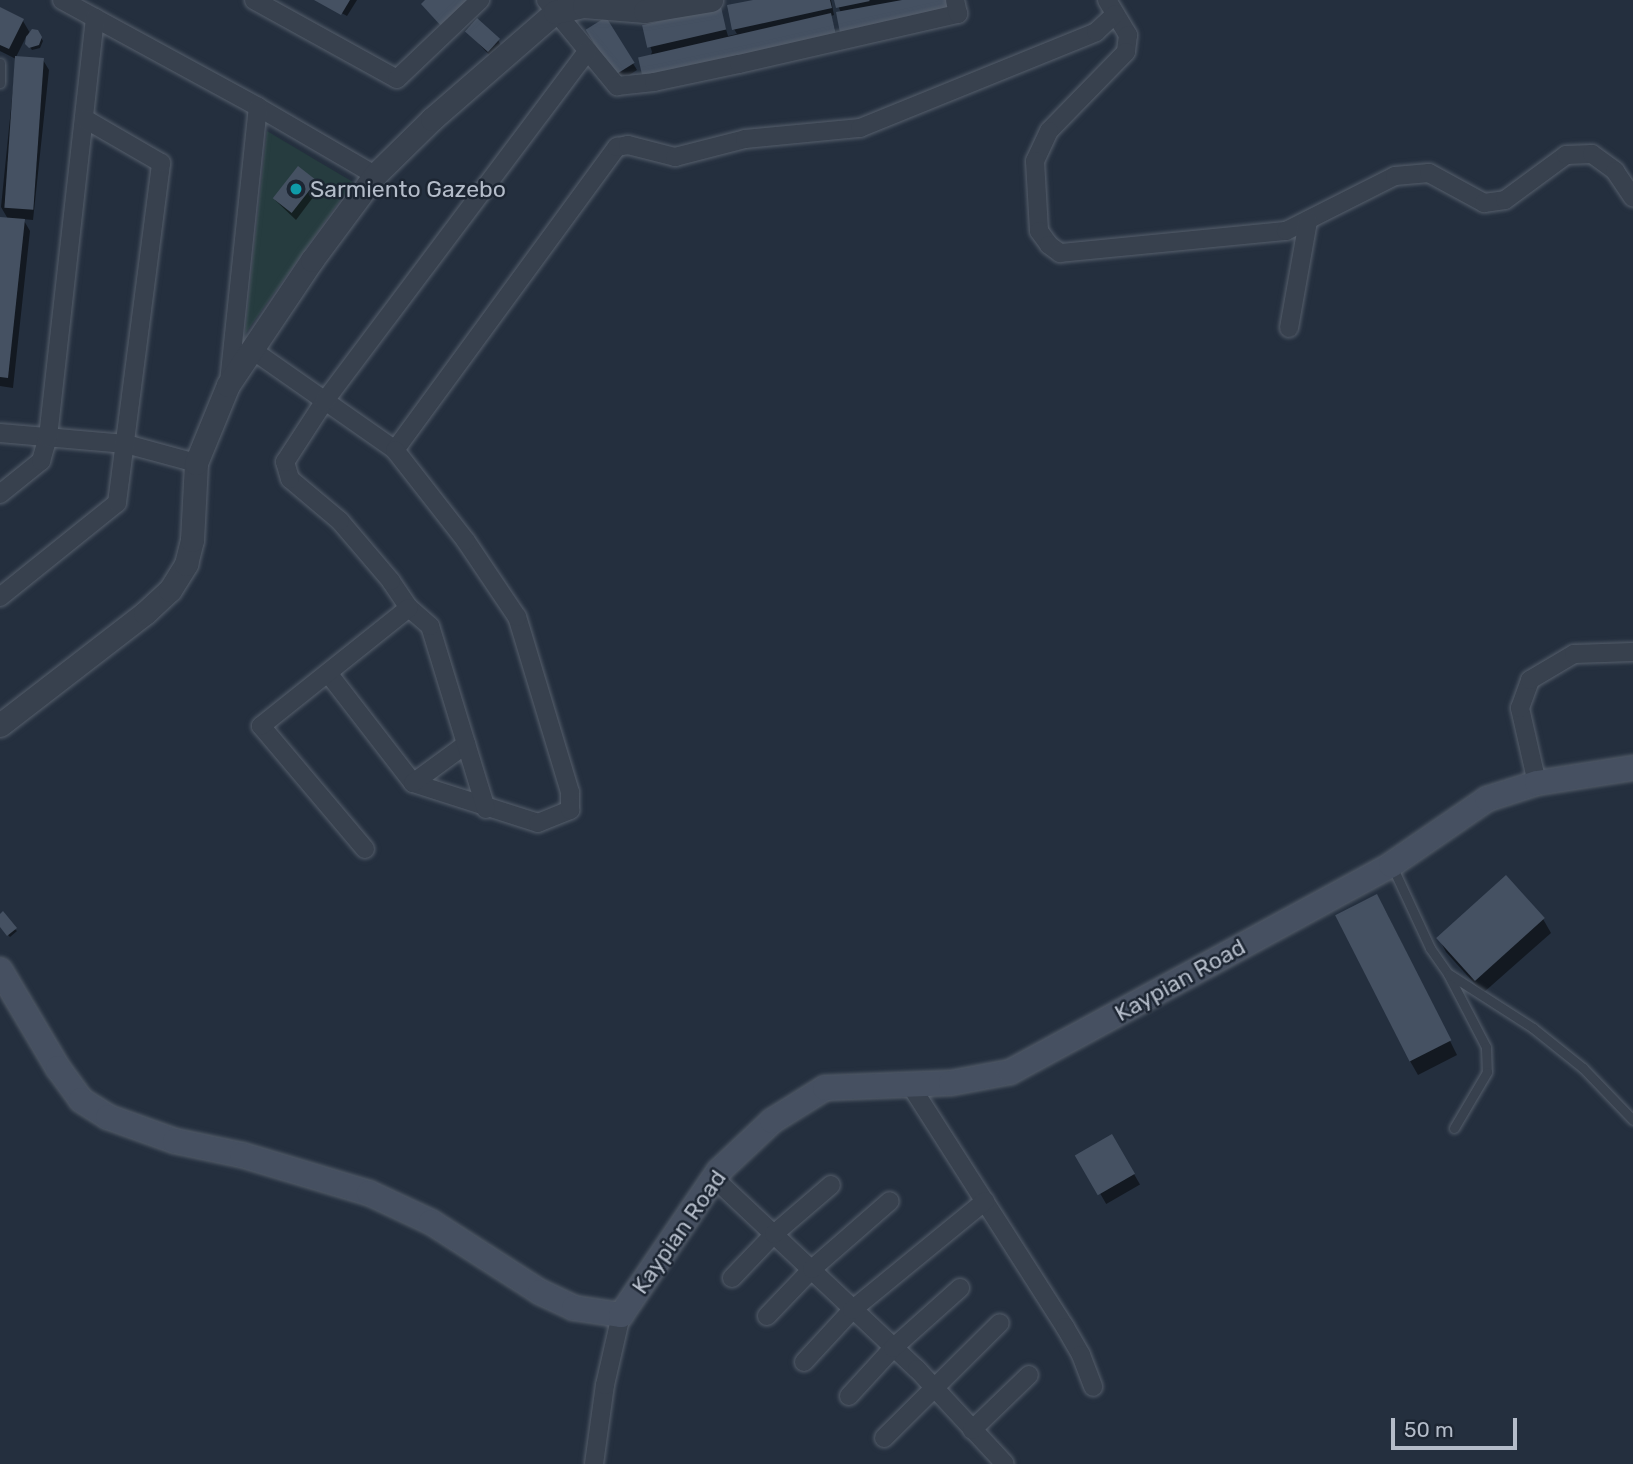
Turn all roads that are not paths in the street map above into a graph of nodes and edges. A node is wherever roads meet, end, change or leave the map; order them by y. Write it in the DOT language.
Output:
graph roads {
  1 [pos="62,0"];
  2 [pos="254,0"];
  3 [pos="480,0"];
  4 [pos="710,0"];
  5 [pos="955,0"];
  6 [pos="551,6"];
  7 [pos="1111,7"];
  8 [pos="95,18"];
  9 [pos="587,51"];
  10 [pos="0,63"];
  11 [pos="0,83"];
  12 [pos="258,107"];
  13 [pos="85,118"];
  14 [pos="375,175"];
  15 [pos="1633,198"];
  16 [pos="1308,221"];
  17 [pos="1289,328"];
  18 [pos="251,348"];
  19 [pos="228,385"];
  20 [pos="324,402"];
  21 [pos="0,433"];
  22 [pos="48,438"];
  23 [pos="126,444"];
  24 [pos="394,450"];
  25 [pos="195,463"];
  26 [pos="0,494"];
  27 [pos="0,597"];
  28 [pos="409,608"];
  29 [pos="1633,652"];
  30 [pos="328,673"];
  31 [pos="0,726"];
  32 [pos="466,744"];
  33 [pos="1633,768"];
  34 [pos="413,783"];
  35 [pos="1537,783"];
  36 [pos="486,808"];
  37 [pos="365,849"];
  38 [pos="1391,864"];
  39 [pos="0,970"];
  40 [pos="1448,974"];
  41 [pos="909,1083"];
  42 [pos="1633,1120"];
  43 [pos="1454,1128"];
  44 [pos="714,1178"];
  45 [pos="831,1185"];
  46 [pos="890,1201"];
  47 [pos="985,1201"];
  48 [pos="774,1234"];
  49 [pos="813,1269"];
  50 [pos="732,1278"];
  51 [pos="960,1288"];
  52 [pos="852,1310"];
  53 [pos="621,1315"];
  54 [pos="767,1316"];
  55 [pos="1000,1323"];
  56 [pos="893,1348"];
  57 [pos="804,1362"];
  58 [pos="1029,1375"];
  59 [pos="934,1387"];
  60 [pos="1093,1387"];
  61 [pos="849,1396"];
  62 [pos="972,1430"];
  63 [pos="884,1438"];
  64 [pos="594,1464"];
  65 [pos="1005,1464"];
  1 -- 8 [label="street"];
  2 -- 3 [label="street"];
  4 -- 6 [label="street"];
  5 -- 9 [label="street"];
  6 -- 9 [label="street"];
  6 -- 14 [label="street"];
  7 -- 16 [label="street"];
  7 -- 24 [label="street"];
  8 -- 12 [label="street"];
  8 -- 13 [label="street"];
  9 -- 20 [label="street"];
  10 -- 11 [label="lane"];
  12 -- 14 [label="street"];
  12 -- 19 [label="street"];
  13 -- 22 [label="street"];
  13 -- 23 [label="street"];
  14 -- 18 [label="street"];
  15 -- 16 [label="street"];
  16 -- 17 [label="street"];
  18 -- 19 [label="street"];
  18 -- 20 [label="street"];
  19 -- 25 [label="street"];
  20 -- 24 [label="street"];
  20 -- 28 [label="street"];
  21 -- 22 [label="street"];
  22 -- 23 [label="street"];
  22 -- 26 [label="street"];
  23 -- 25 [label="street"];
  23 -- 27 [label="street"];
  24 -- 36 [label="street"];
  25 -- 31 [label="street"];
  28 -- 30 [label="street"];
  28 -- 32 [label="street"];
  29 -- 35 [label="street"];
  30 -- 34 [label="street"];
  30 -- 37 [label="street"];
  32 -- 34 [label="street"];
  32 -- 36 [label="street"];
  33 -- 35 [label="main road, Kaypian Road"];
  34 -- 36 [label="street"];
  35 -- 38 [label="main road, Kaypian Road"];
  38 -- 40 [label="lane"];
  38 -- 41 [label="main road, Kaypian Road"];
  39 -- 53 [label="main road, Kaypian Road"];
  40 -- 42 [label="lane"];
  40 -- 43 [label="lane"];
  41 -- 44 [label="main road, Kaypian Road"];
  41 -- 47 [label="street"];
  44 -- 48 [label="street"];
  44 -- 53 [label="main road, Kaypian Road"];
  45 -- 48 [label="street"];
  46 -- 49 [label="street"];
  47 -- 52 [label="street"];
  47 -- 60 [label="street"];
  48 -- 49 [label="street"];
  48 -- 50 [label="street"];
  49 -- 52 [label="street"];
  49 -- 54 [label="street"];
  51 -- 56 [label="street"];
  52 -- 56 [label="street"];
  52 -- 57 [label="street"];
  53 -- 64 [label="street"];
  55 -- 59 [label="street"];
  56 -- 59 [label="street"];
  56 -- 61 [label="street"];
  58 -- 62 [label="street"];
  59 -- 62 [label="street"];
  59 -- 63 [label="street"];
  62 -- 65 [label="street"];
}
